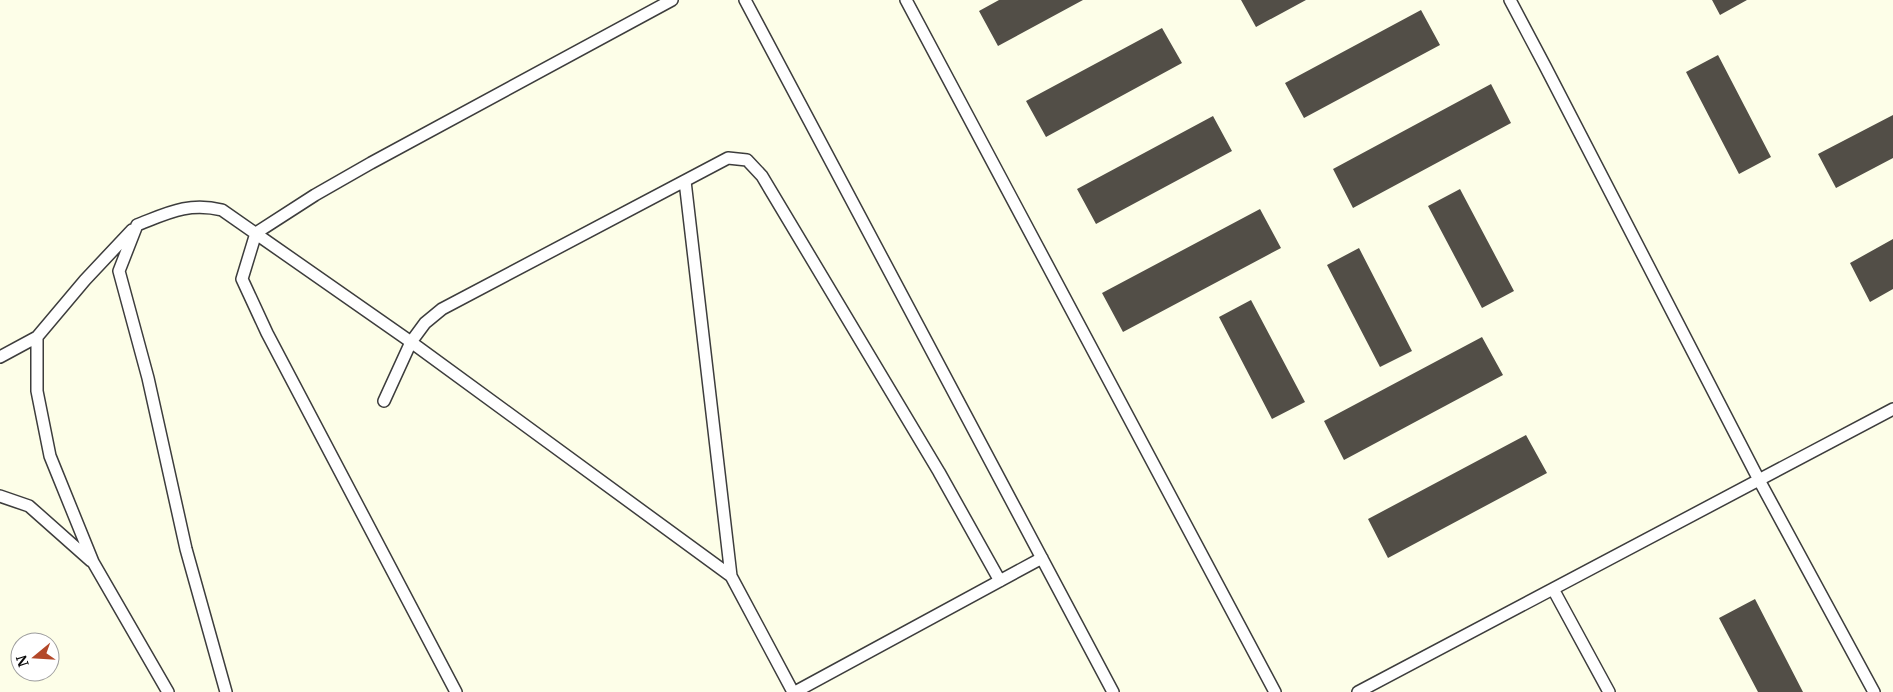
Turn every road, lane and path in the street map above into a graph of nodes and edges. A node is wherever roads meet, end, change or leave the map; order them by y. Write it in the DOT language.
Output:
graph roads {
  1 [pos="672,0"];
  2 [pos="746,0"];
  3 [pos="906,0"];
  4 [pos="1510,0"];
  5 [pos="685,180"];
  6 [pos="137,225"];
  7 [pos="256,233"];
  8 [pos="37,337"];
  9 [pos="411,342"];
  10 [pos="0,357"];
  11 [pos="384,401"];
  12 [pos="1893,409"];
  13 [pos="1759,480"];
  14 [pos="0,496"];
  15 [pos="1042,558"];
  16 [pos="93,562"];
  17 [pos="731,576"];
  18 [pos="1000,581"];
  19 [pos="1553,589"];
  20 [pos="168,692"];
  21 [pos="226,692"];
  22 [pos="456,692"];
  23 [pos="794,692"];
  24 [pos="1113,692"];
  25 [pos="1275,692"];
  26 [pos="1358,692"];
  27 [pos="1609,692"];
  28 [pos="1874,692"];
  1 -- 7 [label="lane"];
  2 -- 15 [label="lane"];
  3 -- 25 [label="lane"];
  4 -- 13 [label="lane"];
  5 -- 9 [label="lane"];
  5 -- 17 [label="lane"];
  5 -- 18 [label="lane"];
  6 -- 7 [label="lane"];
  6 -- 8 [label="lane"];
  6 -- 21 [label="lane"];
  7 -- 9 [label="lane"];
  7 -- 22 [label="lane"];
  8 -- 10 [label="lane"];
  8 -- 16 [label="lane"];
  9 -- 11 [label="lane"];
  9 -- 17 [label="lane"];
  12 -- 13 [label="lane"];
  13 -- 19 [label="lane"];
  13 -- 28 [label="lane"];
  14 -- 16 [label="lane"];
  15 -- 18 [label="lane"];
  15 -- 24 [label="lane"];
  16 -- 20 [label="lane"];
  17 -- 23 [label="lane"];
  18 -- 23 [label="lane"];
  19 -- 26 [label="lane"];
  19 -- 27 [label="lane"];
}
